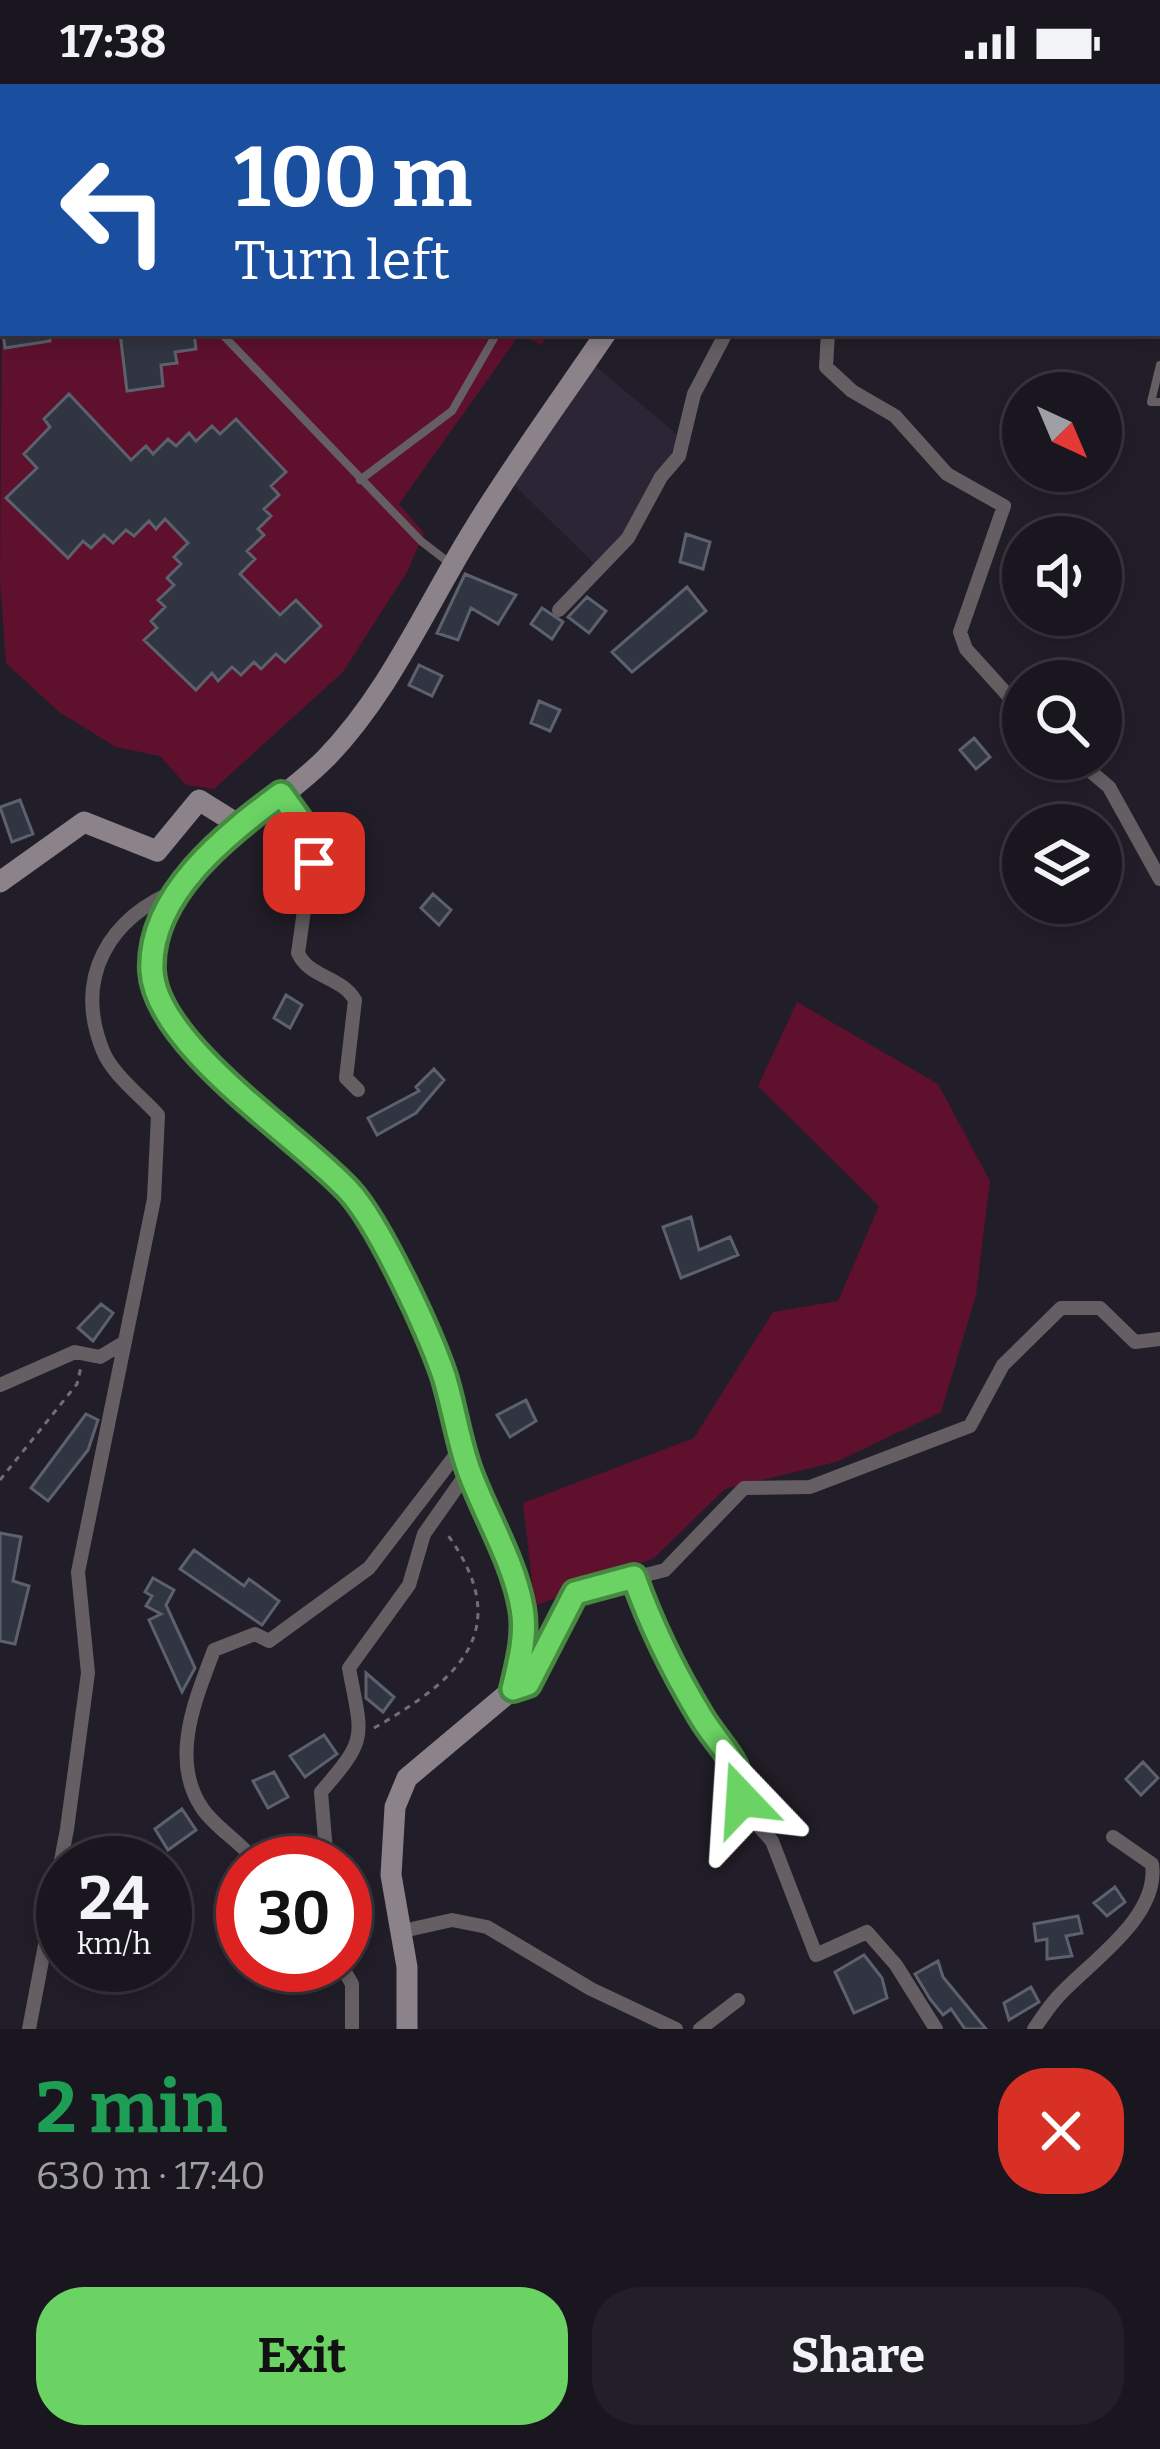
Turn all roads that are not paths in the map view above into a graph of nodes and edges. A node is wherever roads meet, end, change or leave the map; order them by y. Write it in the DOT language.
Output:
graph roads {
  1 [pos="224,336"];
  2 [pos="495,336"];
  3 [pos="604,336"];
  4 [pos="724,336"];
  5 [pos="828,336"];
  6 [pos="1160,365"];
  7 [pos="1160,402"];
  8 [pos="360,479"];
  9 [pos="453,565"];
  10 [pos="560,610"];
  11 [pos="1002,689"];
  12 [pos="1101,780"];
  13 [pos="281,794"];
  14 [pos="239,825"];
  15 [pos="1160,879"];
  16 [pos="0,882"];
  17 [pos="180,889"];
  18 [pos="358,1090"];
  19 [pos="1160,1339"];
  20 [pos="125,1342"];
  21 [pos="0,1385"];
  22 [pos="461,1448"];
  23 [pos="469,1470"];
  24 [pos="634,1577"];
  25 [pos="513,1689"];
  26 [pos="229,1836"];
  27 [pos="325,1836"];
  28 [pos="1113,1837"];
  29 [pos="403,1931"];
  30 [pos="352,1992"];
  31 [pos="738,2000"];
  32 [pos="28,2029"];
  33 [pos="352,2029"];
  34 [pos="407,2029"];
  35 [pos="676,2029"];
  36 [pos="700,2029"];
  37 [pos="936,2029"];
  38 [pos="1034,2029"];
  1 -- 8 [label="lane"];
  2 -- 8 [label="lane"];
  3 -- 9 [label="main road"];
  4 -- 10 [label="street"];
  5 -- 11 [label="street"];
  6 -- 7 [label="lane"];
  8 -- 9 [label="lane"];
  9 -- 13 [label="main road"];
  12 -- 15 [label="street"];
  13 -- 14 [label="main road"];
  13 -- 18 [label="street"];
  14 -- 16 [label="main road"];
  14 -- 17 [label="main road"];
  17 -- 20 [label="street"];
  17 -- 22 [label="main road"];
  19 -- 24 [label="street"];
  20 -- 21 [label="street"];
  20 -- 32 [label="street"];
  22 -- 23 [label="main road"];
  22 -- 26 [label="street"];
  23 -- 25 [label="main road"];
  23 -- 27 [label="street"];
  24 -- 25 [label="street"];
  24 -- 37 [label="street"];
  25 -- 29 [label="main road"];
  28 -- 38 [label="street"];
  29 -- 34 [label="main road"];
  29 -- 35 [label="street"];
  30 -- 33 [label="street"];
  31 -- 36 [label="street"];
}
